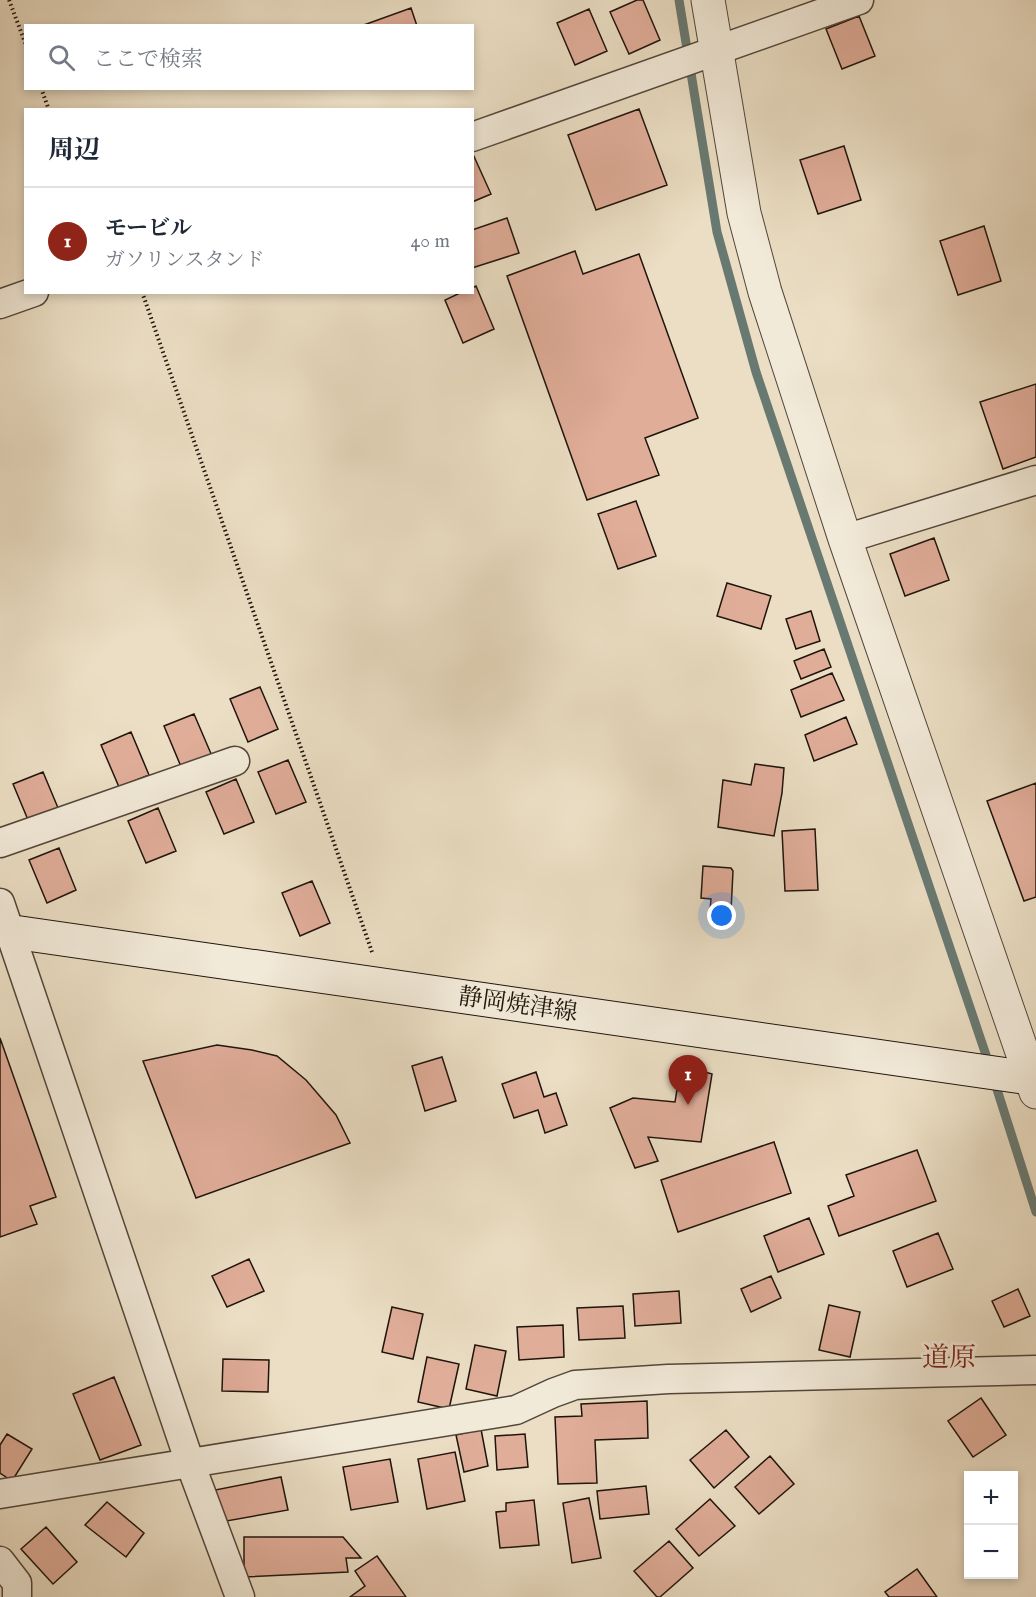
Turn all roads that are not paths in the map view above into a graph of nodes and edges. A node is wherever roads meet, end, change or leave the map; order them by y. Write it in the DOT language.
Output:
graph roads {
  1 [pos="708,0"];
  2 [pos="859,0"];
  3 [pos="716,50"];
  4 [pos="474,136"];
  5 [pos="28,294"];
  6 [pos="0,304"];
  7 [pos="1036,480"];
  8 [pos="845,540"];
  9 [pos="235,761"];
  10 [pos="0,843"];
  11 [pos="3,921"];
  12 [pos="1034,1083"];
  13 [pos="1036,1370"];
  14 [pos="190,1463"];
  15 [pos="0,1494"];
  16 [pos="0,1561"];
  17 [pos="17,1597"];
  18 [pos="240,1597"];
  1 -- 3 [label="street"];
  2 -- 3 [label="street"];
  3 -- 4 [label="street"];
  3 -- 8 [label="street"];
  5 -- 6 [label="street"];
  7 -- 8 [label="street"];
  8 -- 12 [label="street"];
  9 -- 10 [label="street"];
  11 -- 12 [label="street, 静岡焼津線"];
  11 -- 14 [label="street"];
  13 -- 14 [label="street"];
  14 -- 15 [label="street"];
  14 -- 18 [label="street"];
  16 -- 17 [label="street"];
}
